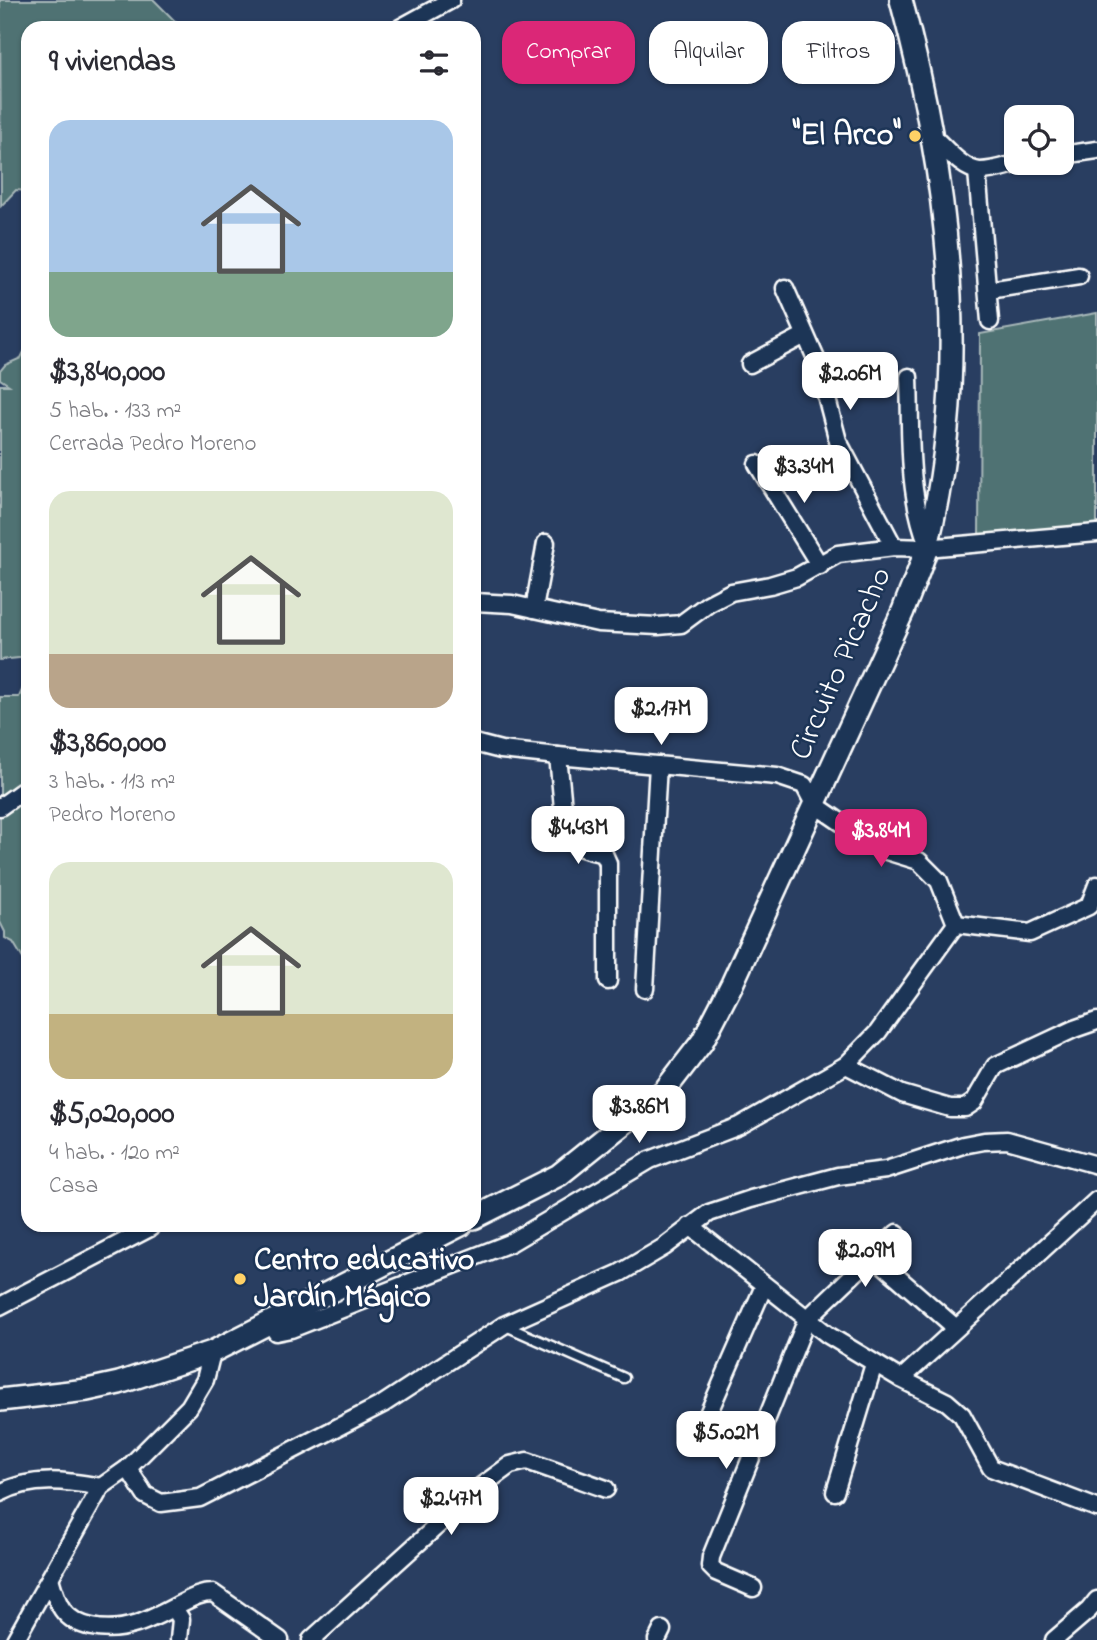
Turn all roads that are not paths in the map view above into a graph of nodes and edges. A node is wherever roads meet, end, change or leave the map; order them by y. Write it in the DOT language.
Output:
graph roads {
  1 [pos="451,0"];
  2 [pos="901,0"];
  3 [pos="413,21"];
  4 [pos="930,134"];
  5 [pos="1096,152"];
  6 [pos="1074,154"];
  7 [pos="1004,167"];
  8 [pos="977,171"];
  9 [pos="1079,276"];
  10 [pos="785,288"];
  11 [pos="989,290"];
  12 [pos="990,321"];
  13 [pos="805,335"];
  14 [pos="750,364"];
  15 [pos="909,377"];
  16 [pos="757,464"];
  17 [pos="1097,533"];
  18 [pos="546,543"];
  19 [pos="927,545"];
  20 [pos="894,547"];
  21 [pos="820,566"];
  22 [pos="481,602"];
  23 [pos="534,609"];
  24 [pos="481,745"];
  25 [pos="558,756"];
  26 [pos="658,765"];
  27 [pos="21,792"];
  28 [pos="814,804"];
  29 [pos="0,807"];
  30 [pos="1097,885"];
  31 [pos="956,924"];
  32 [pos="608,981"];
  33 [pos="645,989"];
  34 [pos="1097,1021"];
  35 [pos="846,1065"];
  36 [pos="1097,1165"];
  37 [pos="1097,1200"];
  38 [pos="481,1214"];
  39 [pos="690,1226"];
  40 [pos="142,1232"];
  41 [pos="447,1232"];
  42 [pos="897,1233"];
  43 [pos="873,1256"];
  44 [pos="764,1286"];
  45 [pos="0,1306"];
  46 [pos="807,1319"];
  47 [pos="270,1322"];
  48 [pos="504,1325"];
  49 [pos="956,1328"];
  50 [pos="212,1352"];
  51 [pos="874,1364"];
  52 [pos="624,1378"];
  53 [pos="901,1380"];
  54 [pos="0,1400"];
  55 [pos="702,1428"];
  56 [pos="128,1468"];
  57 [pos="101,1487"];
  58 [pos="606,1489"];
  59 [pos="835,1492"];
  60 [pos="0,1493"];
  61 [pos="1097,1508"];
  62 [pos="50,1578"];
  63 [pos="752,1588"];
  64 [pos="1097,1600"];
  65 [pos="174,1608"];
  66 [pos="15,1640"];
  67 [pos="180,1640"];
  68 [pos="280,1640"];
  69 [pos="311,1640"];
  70 [pos="1054,1640"];
  1 -- 3 [label="street"];
  2 -- 4 [label="main road, Circuito Picacho"];
  4 -- 8 [label="street"];
  4 -- 19 [label="main road, Circuito Picacho"];
  5 -- 6 [label="street"];
  7 -- 8 [label="street"];
  8 -- 11 [label="street"];
  9 -- 11 [label="street"];
  10 -- 13 [label="street"];
  11 -- 12 [label="street"];
  13 -- 14 [label="street"];
  13 -- 20 [label="street"];
  15 -- 19 [label="street"];
  16 -- 21 [label="street"];
  17 -- 19 [label="street"];
  18 -- 23 [label="street"];
  19 -- 20 [label="street"];
  19 -- 28 [label="main road, Circuito Picacho"];
  20 -- 21 [label="street"];
  21 -- 23 [label="street"];
  22 -- 23 [label="street"];
  24 -- 25 [label="street"];
  25 -- 26 [label="street"];
  25 -- 32 [label="street"];
  26 -- 28 [label="street"];
  26 -- 33 [label="street"];
  27 -- 29 [label="street"];
  28 -- 31 [label="street"];
  28 -- 38 [label="main road, Circuito Picacho"];
  30 -- 31 [label="street"];
  31 -- 35 [label="street"];
  34 -- 35 [label="street"];
  35 -- 47 [label="street"];
  36 -- 39 [label="street"];
  37 -- 49 [label="street"];
  39 -- 44 [label="street"];
  39 -- 48 [label="street"];
  40 -- 45 [label="street"];
  41 -- 47 [label="main road"];
  42 -- 43 [label="street"];
  43 -- 46 [label="street"];
  43 -- 49 [label="street"];
  44 -- 46 [label="street"];
  44 -- 55 [label="street"];
  46 -- 51 [label="street"];
  46 -- 63 [label="street"];
  47 -- 50 [label="main road"];
  48 -- 52 [label="lane"];
  48 -- 56 [label="street"];
  49 -- 53 [label="street"];
  50 -- 54 [label="main road"];
  50 -- 56 [label="street"];
  51 -- 53 [label="street"];
  51 -- 59 [label="street"];
  53 -- 61 [label="street"];
  56 -- 57 [label="street"];
  57 -- 60 [label="street"];
  57 -- 62 [label="street"];
  58 -- 69 [label="street"];
  62 -- 65 [label="street"];
  62 -- 66 [label="street"];
  64 -- 70 [label="street"];
  65 -- 67 [label="street"];
  65 -- 68 [label="street"];
}
